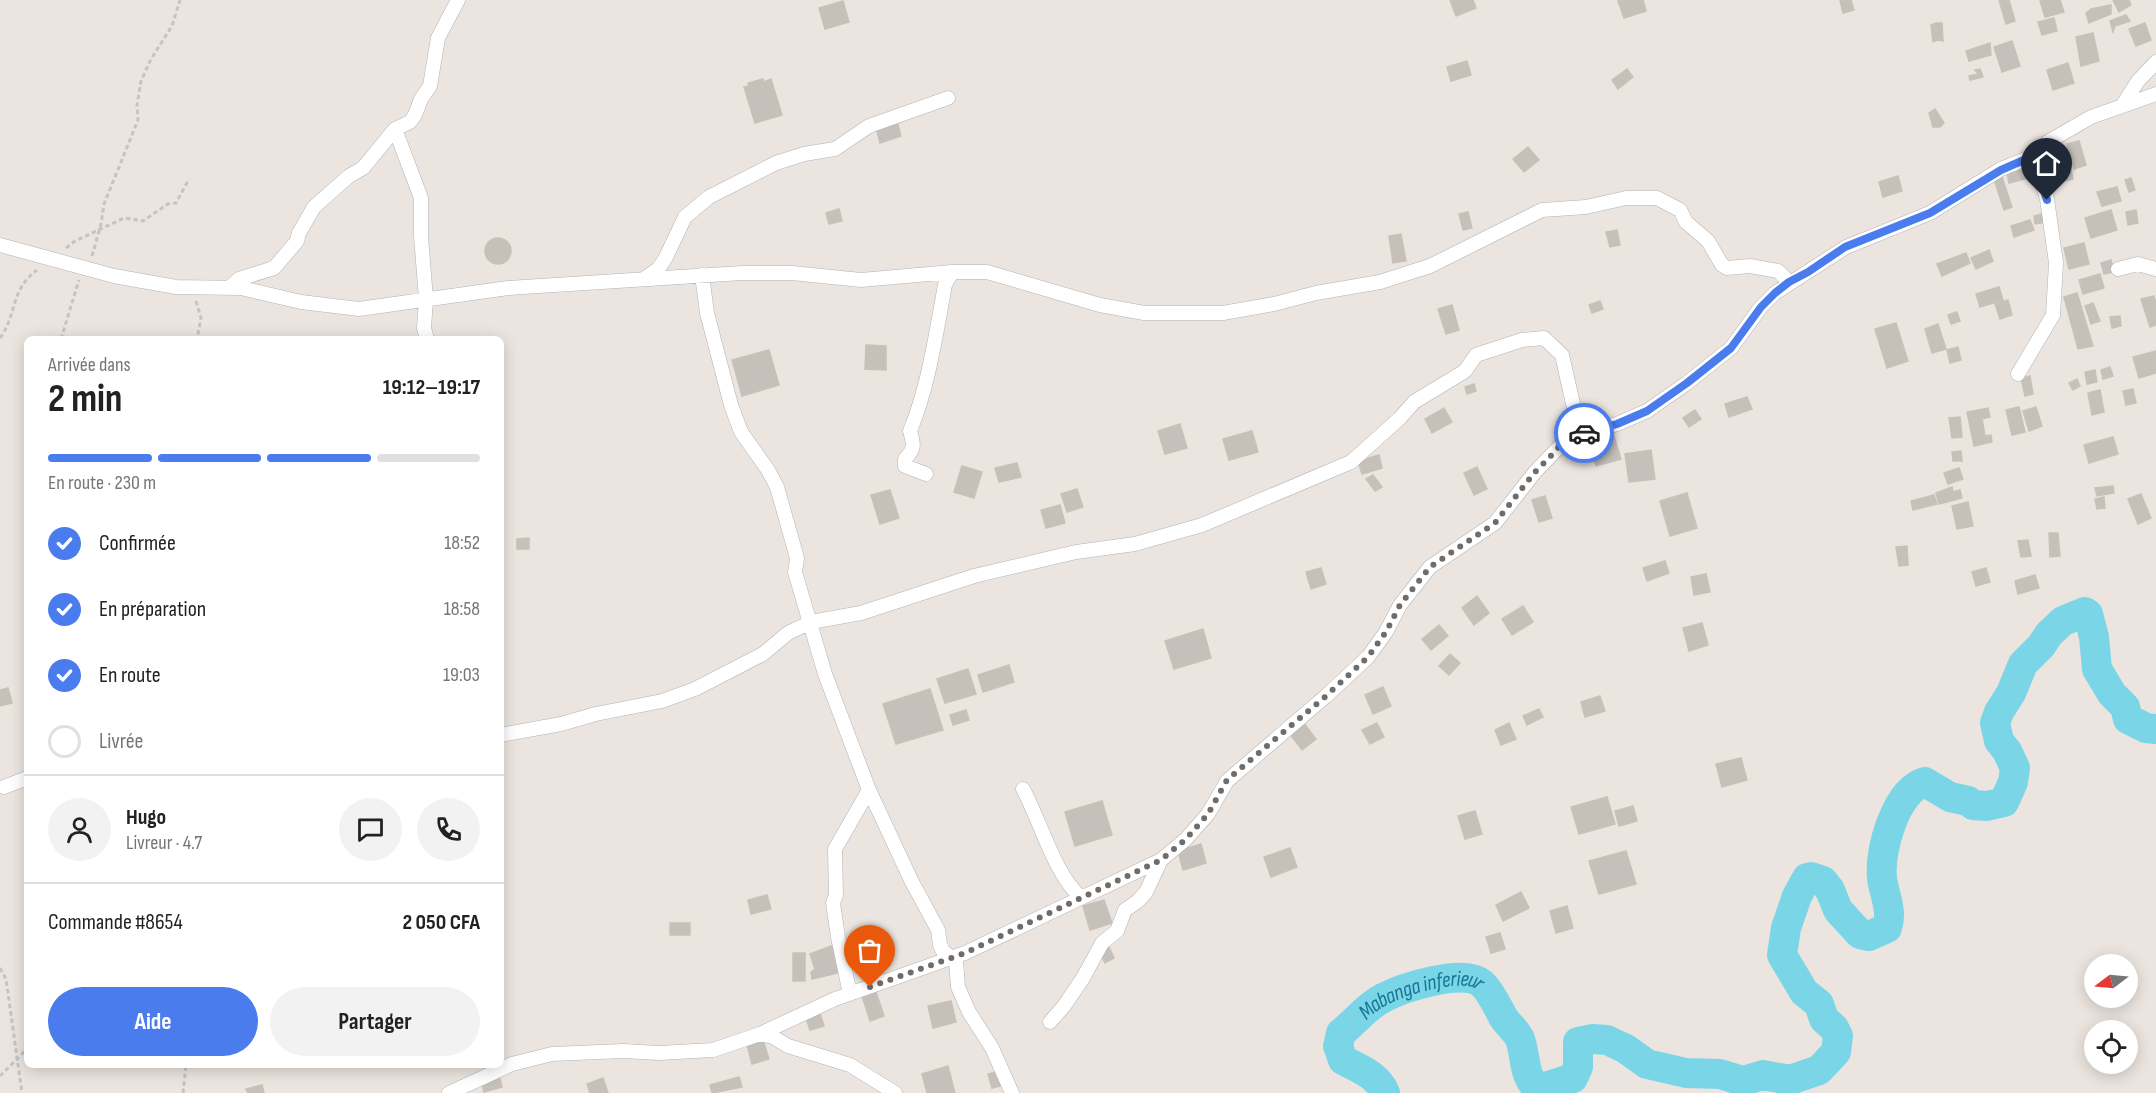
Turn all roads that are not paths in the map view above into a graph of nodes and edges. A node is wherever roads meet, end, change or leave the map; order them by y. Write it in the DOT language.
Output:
graph roads {
  1 [pos="458,0"];
  2 [pos="2156,63"];
  3 [pos="2156,94"];
  4 [pos="948,98"];
  5 [pos="2122,106"];
  6 [pos="395,129"];
  7 [pos="2033,156"];
  8 [pos="0,245"];
  9 [pos="2118,269"];
  10 [pos="2156,269"];
  11 [pos="952,272"];
  12 [pos="702,275"];
  13 [pos="644,279"];
  14 [pos="1789,282"];
  15 [pos="229,288"];
  16 [pos="426,299"];
  17 [pos="426,336"];
  18 [pos="2018,374"];
  19 [pos="1580,435"];
  20 [pos="926,474"];
  21 [pos="811,622"];
  22 [pos="504,734"];
  23 [pos="24,779"];
  24 [pos="4,787"];
  25 [pos="1023,789"];
  26 [pos="869,790"];
  27 [pos="1161,860"];
  28 [pos="1081,897"];
  29 [pos="952,957"];
  30 [pos="850,994"];
  31 [pos="1050,1022"];
  32 [pos="760,1034"];
  33 [pos="503,1068"];
  34 [pos="504,1068"];
  35 [pos="449,1093"];
  36 [pos="895,1093"];
  37 [pos="1012,1093"];
  1 -- 6 [label="street"];
  2 -- 5 [label="street"];
  3 -- 5 [label="street"];
  4 -- 13 [label="street"];
  5 -- 7 [label="street"];
  6 -- 15 [label="street"];
  6 -- 16 [label="street"];
  7 -- 14 [label="street"];
  7 -- 18 [label="street"];
  8 -- 15 [label="street"];
  9 -- 10 [label="street"];
  11 -- 12 [label="street"];
  11 -- 14 [label="street"];
  11 -- 20 [label="street"];
  12 -- 13 [label="street"];
  12 -- 21 [label="street"];
  13 -- 16 [label="street"];
  14 -- 19 [label="street"];
  15 -- 16 [label="street"];
  16 -- 17 [label="street"];
  19 -- 21 [label="street"];
  19 -- 27 [label="street"];
  21 -- 22 [label="street"];
  21 -- 26 [label="street"];
  23 -- 24 [label="street"];
  25 -- 28 [label="street"];
  26 -- 29 [label="street"];
  26 -- 30 [label="street"];
  27 -- 28 [label="street"];
  27 -- 31 [label="street"];
  28 -- 29 [label="street"];
  29 -- 30 [label="street"];
  29 -- 37 [label="street"];
  30 -- 32 [label="street"];
  32 -- 34 [label="street"];
  32 -- 36 [label="street"];
  33 -- 35 [label="street"];
}
